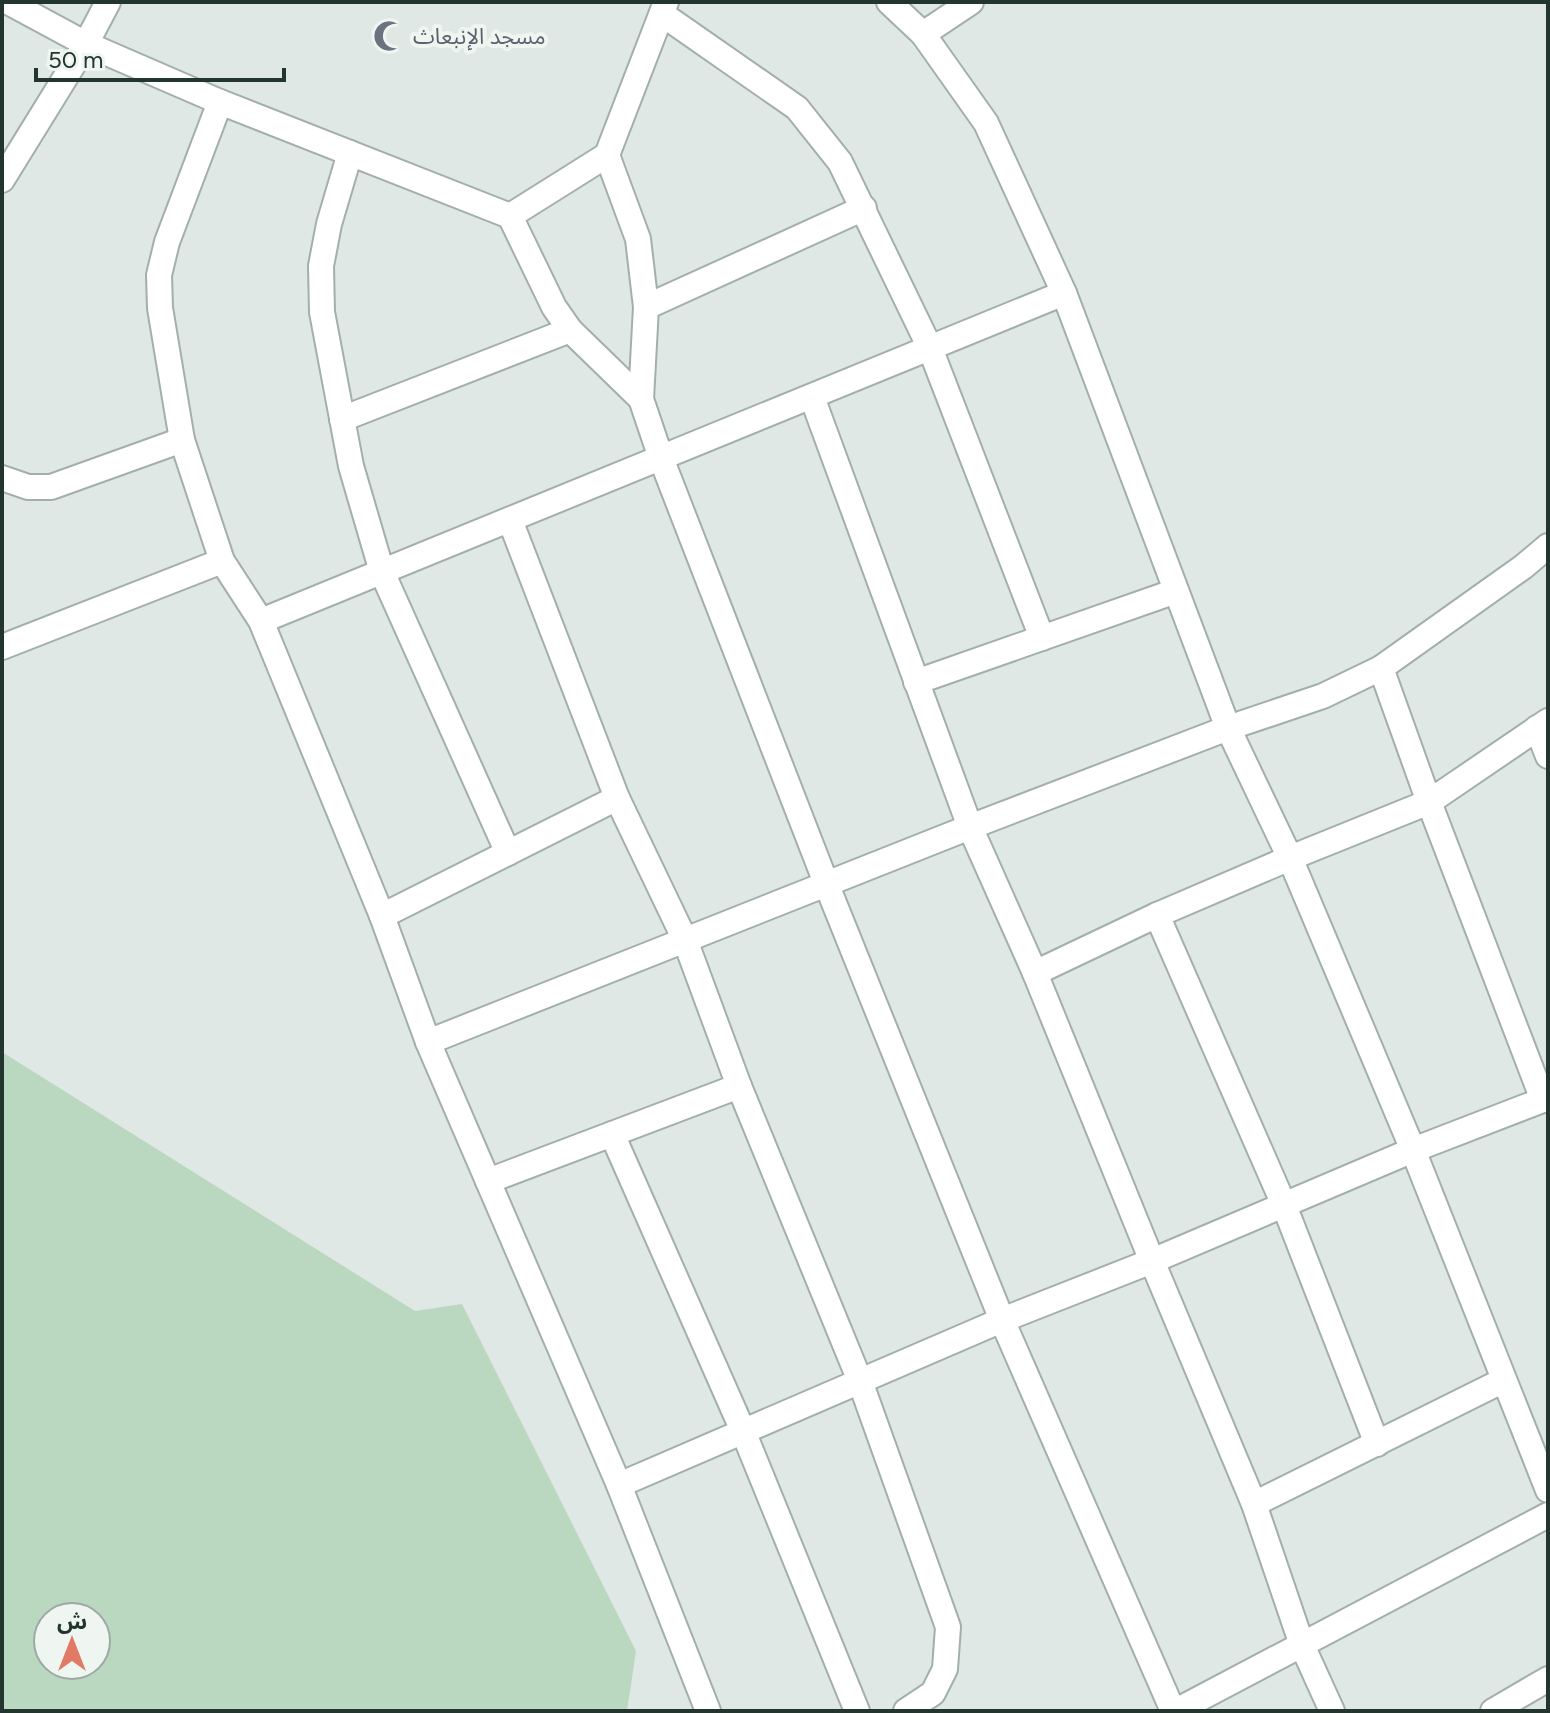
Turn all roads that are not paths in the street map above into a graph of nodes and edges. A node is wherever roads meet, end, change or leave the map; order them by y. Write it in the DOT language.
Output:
graph roads {
  1 [pos="8,2"];
  2 [pos="108,2"];
  3 [pos="889,2"];
  4 [pos="971,2"];
  5 [pos="664,8"];
  6 [pos="923,34"];
  7 [pos="86,44"];
  8 [pos="220,102"];
  9 [pos="350,153"];
  10 [pos="607,155"];
  11 [pos="2,180"];
  12 [pos="864,208"];
  13 [pos="510,216"];
  14 [pos="1064,293"];
  15 [pos="646,307"];
  16 [pos="570,330"];
  17 [pos="930,348"];
  18 [pos="812,397"];
  19 [pos="641,399"];
  20 [pos="342,419"];
  21 [pos="182,440"];
  22 [pos="661,458"];
  23 [pos="2,478"];
  24 [pos="510,520"];
  25 [pos="1548,546"];
  26 [pos="222,561"];
  27 [pos="382,572"];
  28 [pos="1176,591"];
  29 [pos="261,621"];
  30 [pos="1042,638"];
  31 [pos="2,647"];
  32 [pos="1381,668"];
  33 [pos="916,682"];
  34 [pos="1543,724"];
  35 [pos="1228,728"];
  36 [pos="1548,756"];
  37 [pos="617,798"];
  38 [pos="1429,802"];
  39 [pos="970,827"];
  40 [pos="508,853"];
  41 [pos="1290,858"];
  42 [pos="826,883"];
  43 [pos="1157,915"];
  44 [pos="382,916"];
  45 [pos="685,940"];
  46 [pos="1035,973"];
  47 [pos="428,1042"];
  48 [pos="739,1086"];
  49 [pos="1546,1099"];
  50 [pos="612,1134"];
  51 [pos="1413,1150"];
  52 [pos="488,1181"];
  53 [pos="1284,1205"];
  54 [pos="1152,1261"];
  55 [pos="1002,1320"];
  56 [pos="1504,1380"];
  57 [pos="860,1381"];
  58 [pos="743,1431"];
  59 [pos="1377,1444"];
  60 [pos="619,1485"];
  61 [pos="1548,1490"];
  62 [pos="1254,1504"];
  63 [pos="1548,1515"];
  64 [pos="1302,1645"];
  65 [pos="1548,1679"];
  66 [pos="708,1711"];
  67 [pos="857,1711"];
  68 [pos="906,1711"];
  69 [pos="1174,1711"];
  70 [pos="1332,1711"];
  71 [pos="1493,1711"];
  1 -- 7 [label="street"];
  2 -- 7 [label="street"];
  3 -- 6 [label="street"];
  4 -- 6 [label="street"];
  5 -- 10 [label="street"];
  5 -- 12 [label="street"];
  6 -- 14 [label="street"];
  7 -- 8 [label="street"];
  7 -- 11 [label="street"];
  8 -- 9 [label="street"];
  8 -- 21 [label="street"];
  9 -- 13 [label="street"];
  9 -- 20 [label="street"];
  10 -- 13 [label="street"];
  10 -- 15 [label="street"];
  12 -- 15 [label="street"];
  12 -- 17 [label="street"];
  13 -- 16 [label="street"];
  14 -- 17 [label="street"];
  14 -- 28 [label="street"];
  15 -- 19 [label="street"];
  16 -- 19 [label="street"];
  16 -- 20 [label="street"];
  17 -- 18 [label="street"];
  17 -- 30 [label="street"];
  18 -- 22 [label="street"];
  18 -- 33 [label="street"];
  19 -- 22 [label="street"];
  20 -- 27 [label="street"];
  21 -- 23 [label="street"];
  21 -- 26 [label="street"];
  22 -- 24 [label="street"];
  22 -- 42 [label="street"];
  24 -- 27 [label="street"];
  24 -- 37 [label="street"];
  25 -- 32 [label="street"];
  26 -- 29 [label="street"];
  26 -- 31 [label="street"];
  27 -- 29 [label="street"];
  27 -- 40 [label="street"];
  28 -- 30 [label="street"];
  28 -- 35 [label="street"];
  29 -- 44 [label="street"];
  30 -- 33 [label="street"];
  32 -- 35 [label="street"];
  32 -- 38 [label="street"];
  33 -- 39 [label="street"];
  34 -- 36 [label="street"];
  34 -- 38 [label="street"];
  35 -- 39 [label="street"];
  35 -- 41 [label="street"];
  37 -- 40 [label="street"];
  37 -- 45 [label="street"];
  38 -- 41 [label="street"];
  38 -- 49 [label="street"];
  39 -- 42 [label="street"];
  39 -- 46 [label="street"];
  40 -- 44 [label="street"];
  41 -- 43 [label="street"];
  41 -- 51 [label="street"];
  42 -- 45 [label="street"];
  42 -- 55 [label="street"];
  43 -- 46 [label="street"];
  43 -- 53 [label="street"];
  44 -- 47 [label="street"];
  45 -- 47 [label="street"];
  45 -- 48 [label="street"];
  46 -- 54 [label="street"];
  47 -- 52 [label="street"];
  48 -- 50 [label="street"];
  48 -- 57 [label="street"];
  49 -- 51 [label="street"];
  50 -- 52 [label="street"];
  50 -- 58 [label="street"];
  51 -- 53 [label="street"];
  51 -- 56 [label="street"];
  52 -- 60 [label="street"];
  53 -- 54 [label="street"];
  53 -- 59 [label="street"];
  54 -- 55 [label="street"];
  54 -- 62 [label="street"];
  55 -- 57 [label="street"];
  55 -- 69 [label="street"];
  56 -- 59 [label="street"];
  56 -- 61 [label="street"];
  57 -- 58 [label="street"];
  57 -- 68 [label="street"];
  58 -- 60 [label="street"];
  58 -- 67 [label="street"];
  59 -- 62 [label="street"];
  60 -- 66 [label="street"];
  62 -- 64 [label="street"];
  63 -- 64 [label="street"];
  64 -- 69 [label="street"];
  64 -- 70 [label="street"];
  65 -- 71 [label="street"];
}
